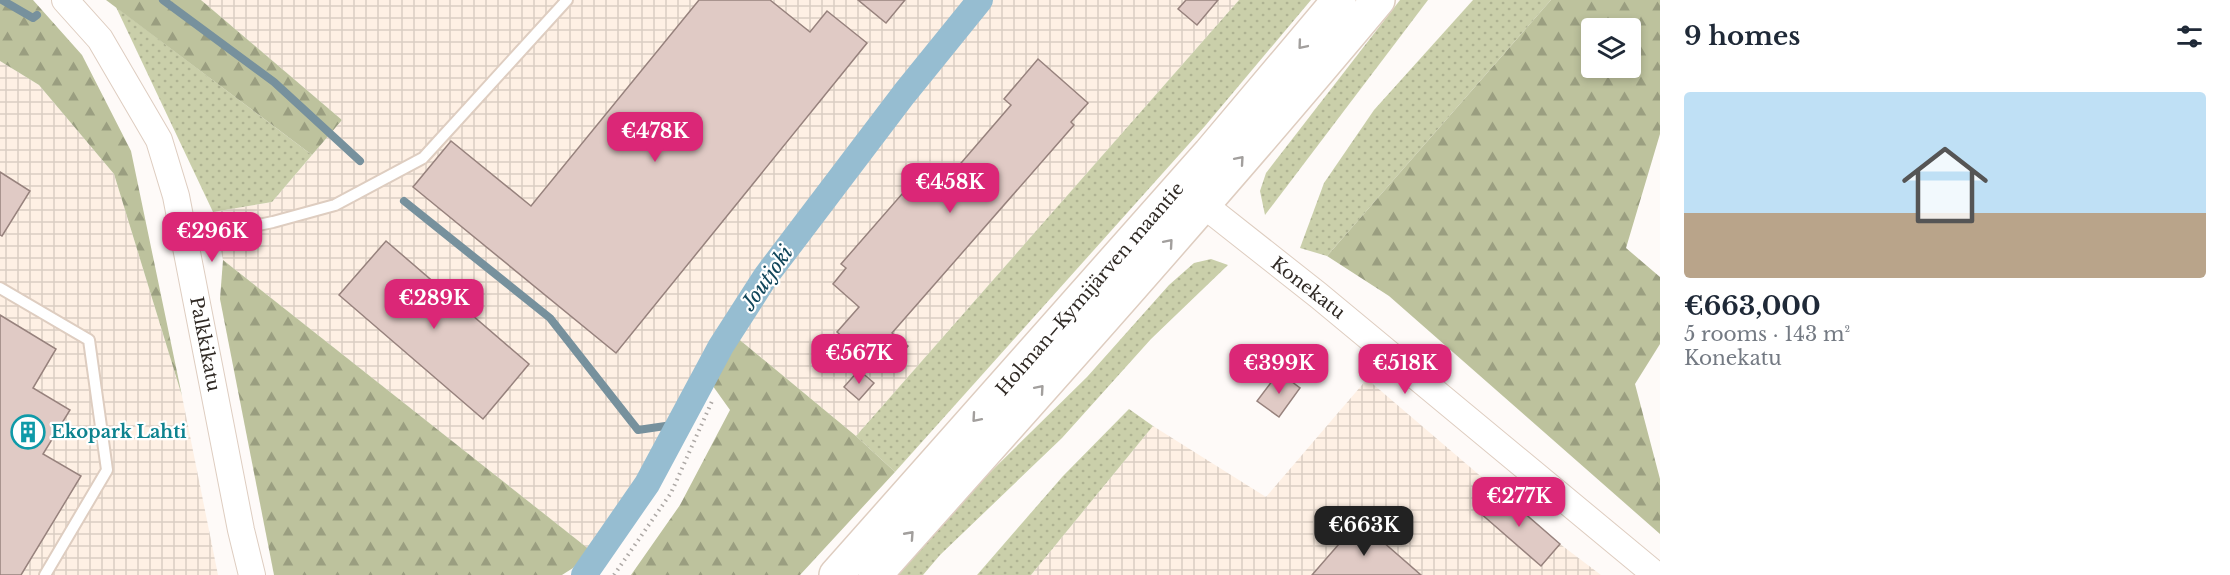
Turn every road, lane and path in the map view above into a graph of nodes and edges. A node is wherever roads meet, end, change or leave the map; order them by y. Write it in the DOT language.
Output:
graph roads {
  1 [pos="64,0"];
  2 [pos="567,0"];
  3 [pos="1339,0"];
  4 [pos="1378,0"];
  5 [pos="1191,195"];
  6 [pos="185,240"];
  7 [pos="0,288"];
  8 [pos="713,399"];
  9 [pos="45,575"];
  10 [pos="252,575"];
  11 [pos="614,575"];
  12 [pos="836,575"];
  13 [pos="875,575"];
  14 [pos="1656,575"];
  1 -- 6 [label="street, Palkkikatu"];
  2 -- 6 [label="lane"];
  3 -- 5 [label="highway, Holman–Kymijärven maantie, one-way"];
  5 -- 4 [label="highway, Holman–Kymijärven maantie, one-way"];
  5 -- 12 [label="highway, Holman–Kymijärven maantie, one-way"];
  13 -- 5 [label="highway, Holman–Kymijärven maantie, one-way"];
  5 -- 14 [label="street, Konekatu"];
  6 -- 10 [label="street, Palkkikatu"];
  7 -- 9 [label="lane"];
  8 -- 11 [label="path"];
}
